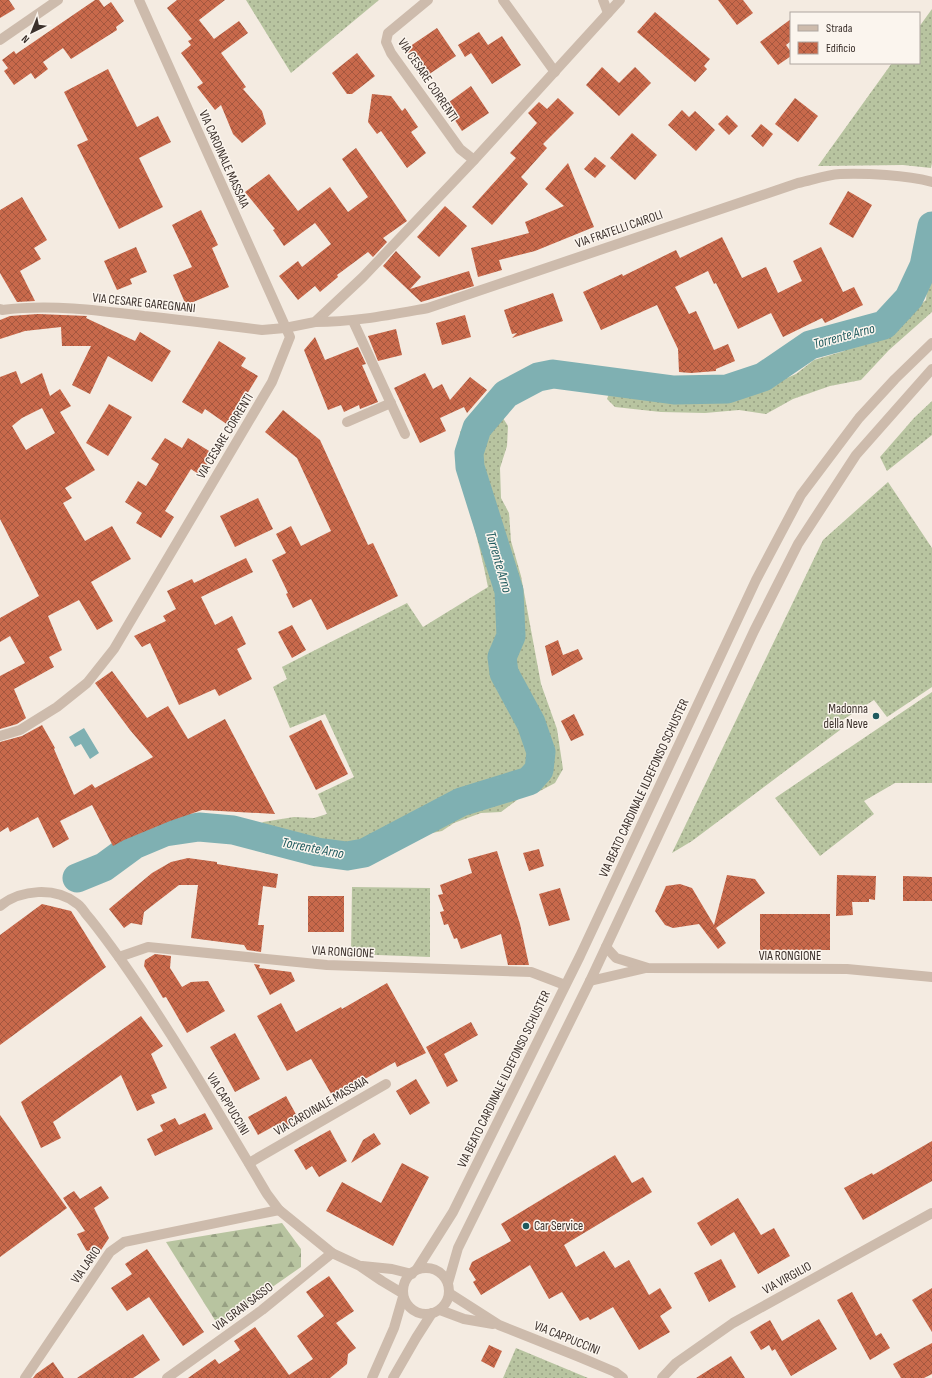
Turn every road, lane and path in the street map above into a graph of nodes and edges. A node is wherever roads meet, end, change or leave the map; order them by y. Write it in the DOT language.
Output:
graph roads {
  1 [pos="58,0"];
  2 [pos="139,0"];
  3 [pos="428,0"];
  4 [pos="503,0"];
  5 [pos="603,0"];
  6 [pos="620,0"];
  7 [pos="608,14"];
  8 [pos="0,40"];
  9 [pos="555,72"];
  10 [pos="474,160"];
  11 [pos="932,182"];
  12 [pos="0,309"];
  13 [pos="353,321"];
  14 [pos="315,322"];
  15 [pos="285,328"];
  16 [pos="932,343"];
  17 [pos="932,369"];
  18 [pos="391,403"];
  19 [pos="347,422"];
  20 [pos="405,434"];
  21 [pos="0,736"];
  22 [pos="2,901"];
  23 [pos="606,947"];
  24 [pos="119,957"];
  25 [pos="648,968"];
  26 [pos="932,977"];
  27 [pos="590,981"];
  28 [pos="565,985"];
  29 [pos="386,1084"];
  30 [pos="249,1163"];
  31 [pos="279,1210"];
  32 [pos="932,1213"];
  33 [pos="332,1253"];
  34 [pos="360,1266"];
  35 [pos="414,1271"];
  36 [pos="448,1282"];
  37 [pos="449,1293"];
  38 [pos="403,1295"];
  39 [pos="436,1312"];
  40 [pos="499,1324"];
  41 [pos="372,1377"];
  42 [pos="25,1378"];
  43 [pos="167,1378"];
  44 [pos="393,1378"];
  45 [pos="623,1378"];
  46 [pos="662,1378"];
  1 -- 8 [label="street"];
  2 -- 15 [label="street, VIA CARDINALE MASSAIA"];
  3 -- 10 [label="street, VIA CESARE CORRENTI"];
  4 -- 9 [label="street"];
  5 -- 7 [label="street"];
  6 -- 7 [label="street"];
  7 -- 9 [label="street"];
  9 -- 10 [label="street"];
  10 -- 14 [label="street"];
  11 -- 13 [label="street, VIA FRATELLI CAIROLI"];
  12 -- 15 [label="street, VIA CESARE GAREGNANI"];
  13 -- 14 [label="street, VIA FRATELLI CAIROLI"];
  13 -- 18 [label="street"];
  14 -- 15 [label="street"];
  15 -- 21 [label="street, VIA CESARE CORRENTI"];
  16 -- 28 [label="street, VIA BEATO CARDINALE ILDEFONSO SCHUSTER"];
  17 -- 23 [label="street"];
  18 -- 19 [label="street"];
  18 -- 20 [label="street"];
  22 -- 24 [label="street, VIA CAPPUCCINI"];
  23 -- 25 [label="street, VIA RONGIONE"];
  23 -- 27 [label="street"];
  24 -- 28 [label="street, VIA RONGIONE"];
  24 -- 30 [label="street, VIA CAPPUCCINI"];
  25 -- 26 [label="street, VIA RONGIONE"];
  25 -- 27 [label="street, VIA RONGIONE"];
  27 -- 36 [label="street"];
  28 -- 35 [label="street, VIA BEATO CARDINALE ILDEFONSO SCHUSTER"];
  29 -- 30 [label="street, VIA CARDINALE MASSAIA"];
  30 -- 31 [label="street, VIA CAPPUCCINI"];
  31 -- 33 [label="street, VIA CAPPUCCINI"];
  31 -- 42 [label="street, VIA LARIO"];
  32 -- 46 [label="street, VIA VIRGILIO"];
  33 -- 34 [label="street, VIA CAPPUCCINI"];
  33 -- 43 [label="street, VIA GRAN SASSO"];
  34 -- 35 [label="street, VIA CAPPUCCINI"];
  34 -- 38 [label="street, VIA CAPPUCCINI"];
  35 -- 36 [label="street"];
  35 -- 38 [label="street"];
  36 -- 37 [label="street"];
  37 -- 39 [label="street"];
  37 -- 40 [label="street, VIA CAPPUCCINI"];
  38 -- 39 [label="street"];
  38 -- 41 [label="street"];
  39 -- 40 [label="street, VIA CAPPUCCINI"];
  39 -- 44 [label="street"];
  40 -- 45 [label="street, VIA CAPPUCCINI"];
}
